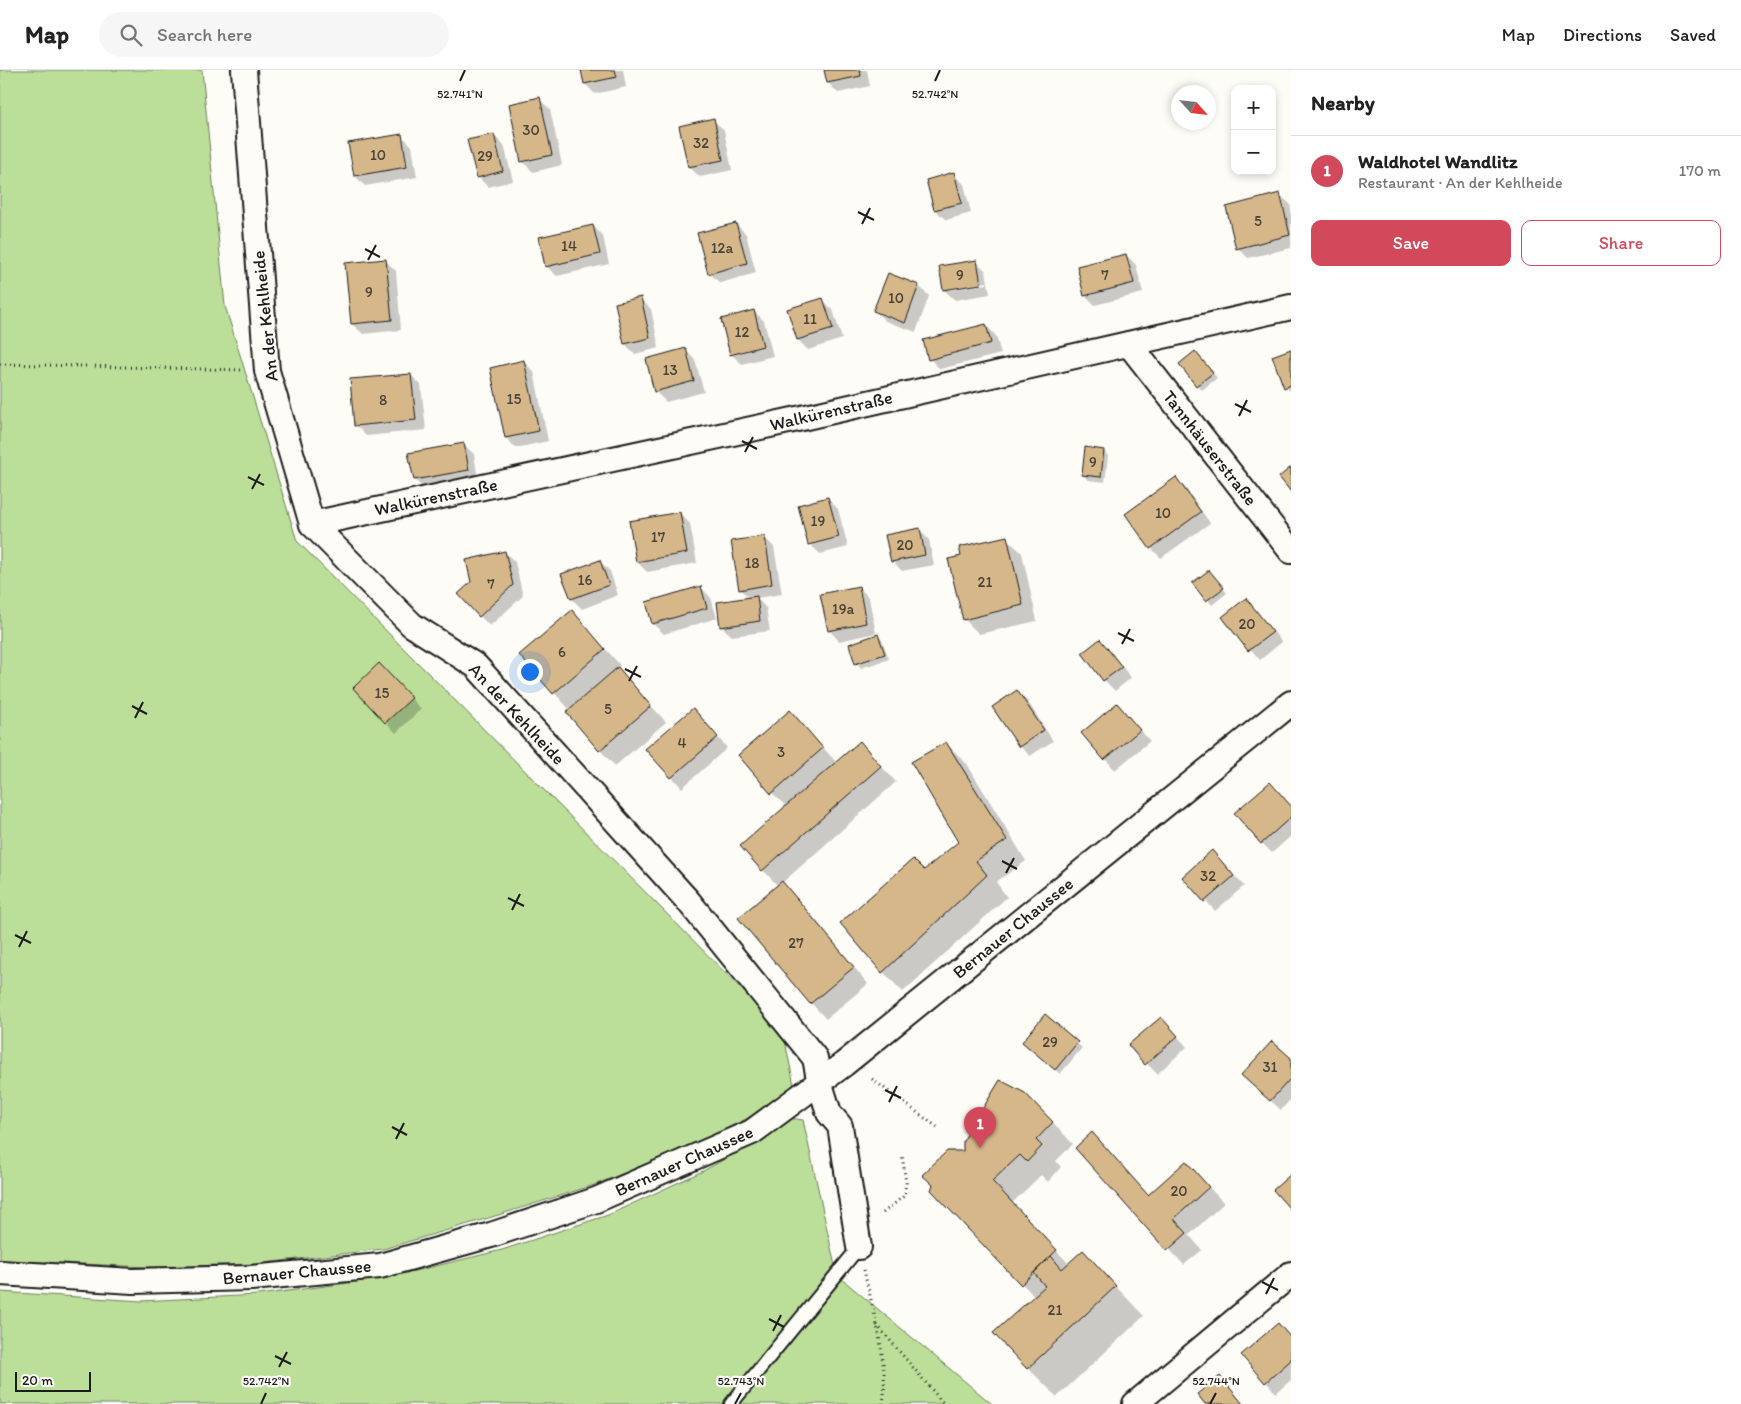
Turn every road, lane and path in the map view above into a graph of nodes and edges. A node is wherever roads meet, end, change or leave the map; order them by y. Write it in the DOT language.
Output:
graph roads {
  1 [pos="244,70"];
  2 [pos="1291,307"];
  3 [pos="1129,344"];
  4 [pos="0,364"];
  5 [pos="267,371"];
  6 [pos="312,524"];
  7 [pos="1291,551"];
  8 [pos="1291,703"];
  9 [pos="872,1079"];
  10 [pos="820,1084"];
  11 [pos="937,1127"];
  12 [pos="902,1154"];
  13 [pos="883,1213"];
  14 [pos="859,1247"];
  15 [pos="0,1273"];
  16 [pos="1291,1274"];
  17 [pos="875,1322"];
  18 [pos="731,1404"];
  19 [pos="883,1404"];
  20 [pos="944,1404"];
  21 [pos="1135,1404"];
  1 -- 5 [label="street, An der Kehlheide"];
  2 -- 3 [label="street, Walkürenstraße"];
  3 -- 6 [label="street, Walkürenstraße"];
  3 -- 7 [label="street, Tannhäuserstraße"];
  4 -- 5 [label="path"];
  5 -- 6 [label="street, An der Kehlheide"];
  6 -- 10 [label="street, An der Kehlheide"];
  8 -- 10 [label="street, Bernauer Chaussee"];
  9 -- 11 [label="path"];
  10 -- 14 [label="street, An der Kehlheide"];
  10 -- 15 [label="street, Bernauer Chaussee"];
  12 -- 13 [label="path"];
  14 -- 17 [label="path"];
  14 -- 18 [label="lane"];
  16 -- 21 [label="street"];
  17 -- 19 [label="path"];
  17 -- 20 [label="path"];
}
